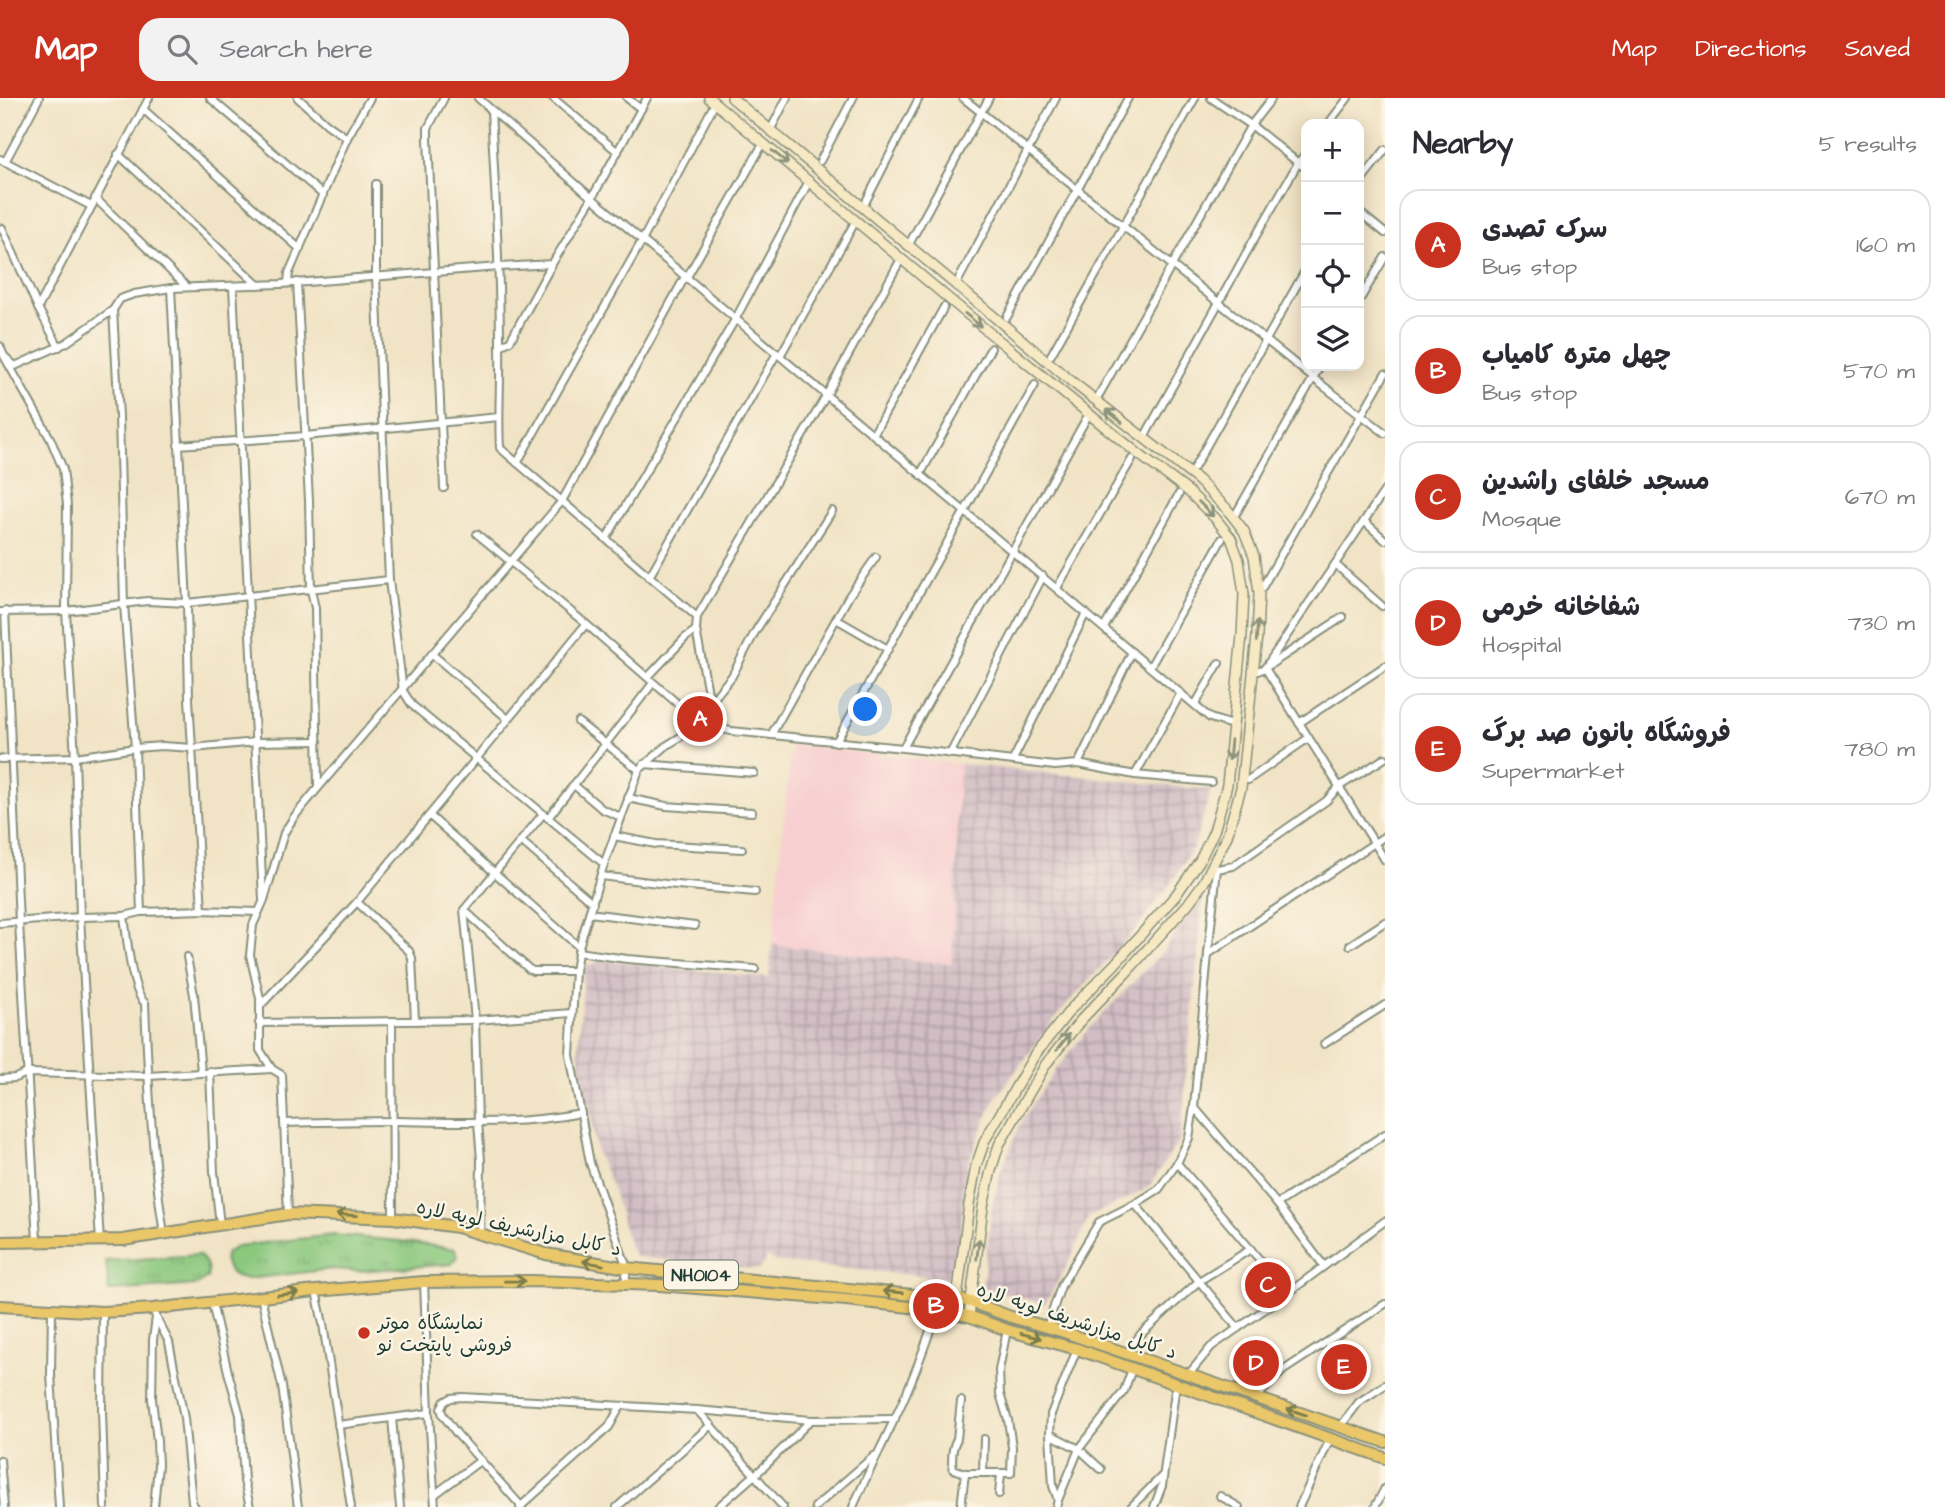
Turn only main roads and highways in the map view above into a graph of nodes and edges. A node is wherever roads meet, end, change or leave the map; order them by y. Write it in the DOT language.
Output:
graph roads {
  1 [pos="732,98"];
  2 [pos="712,101"];
  3 [pos="1071,381"];
  4 [pos="1062,392"];
  5 [pos="0,1242"];
  6 [pos="957,1299"];
  7 [pos="971,1302"];
  8 [pos="0,1306"];
  9 [pos="955,1314"];
  10 [pos="970,1316"];
  11 [pos="1385,1442"];
  12 [pos="1385,1458"];
  1 -- 3 [label="main road"];
  2 -- 4 [label="main road, one-way"];
  3 -- 4 [label="main road"];
  7 -- 3 [label="main road, one-way"];
  4 -- 6 [label="main road, one-way"];
  6 -- 5 [label="highway, د کابل مزارشریف لویه لاره / NH0104, one-way"];
  6 -- 7 [label="highway, د کابل مزارشریف لویه لاره / NH0104"];
  6 -- 9 [label="main road"];
  7 -- 10 [label="main road"];
  11 -- 7 [label="highway, د کابل مزارشریف لویه لاره / NH0104, one-way"];
  8 -- 9 [label="highway, د کابل مزارشریف لویه لاره / NH0104, one-way"];
  9 -- 10 [label="highway, د کابل مزارشریف لویه لاره / NH0104"];
  10 -- 12 [label="highway, د کابل مزارشریف لویه لاره / NH0104, one-way"];
}
